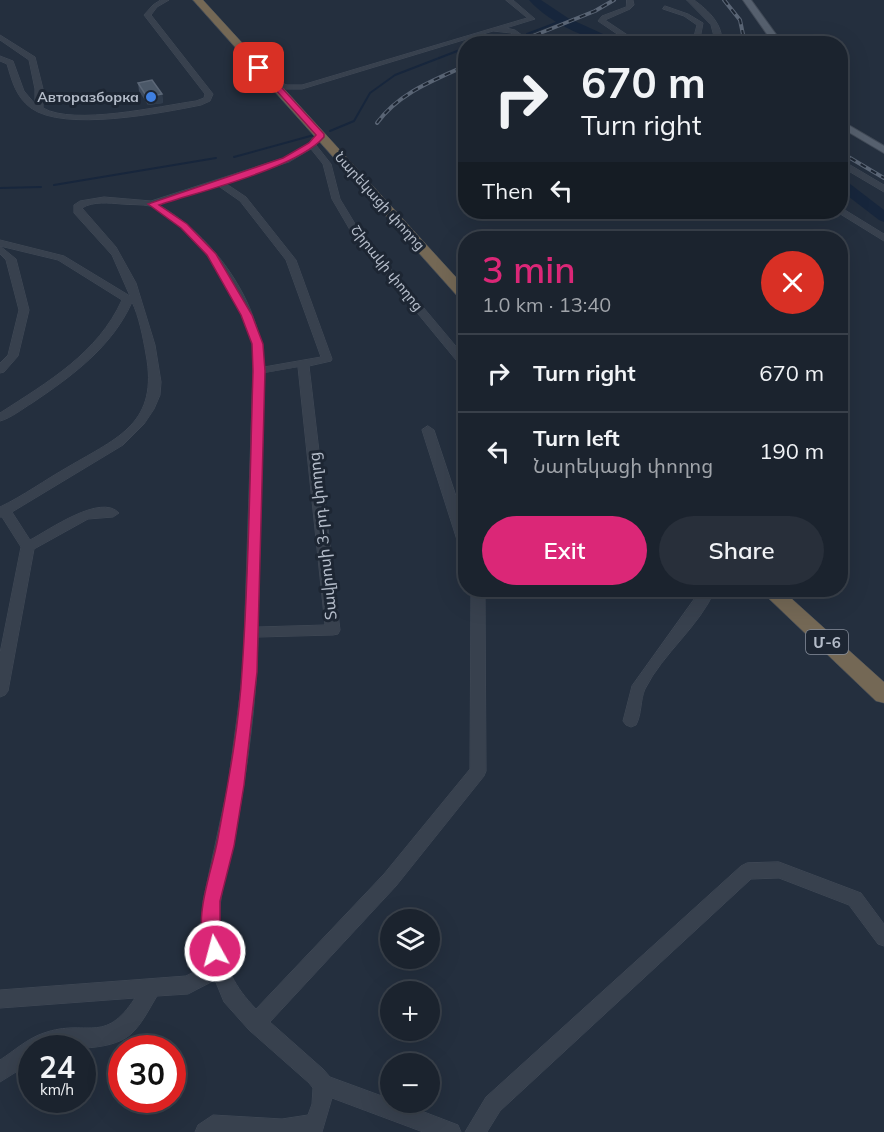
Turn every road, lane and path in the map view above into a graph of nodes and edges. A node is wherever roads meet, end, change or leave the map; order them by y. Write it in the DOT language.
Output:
graph roads {
  1 [pos="166,0"];
  2 [pos="198,0"];
  3 [pos="509,0"];
  4 [pos="630,0"];
  5 [pos="690,0"];
  6 [pos="747,0"];
  7 [pos="665,8"];
  8 [pos="493,29"];
  9 [pos="470,36"];
  10 [pos="520,36"];
  11 [pos="625,36"];
  12 [pos="697,36"];
  13 [pos="719,36"];
  14 [pos="774,36"];
  15 [pos="0,37"];
  16 [pos="458,40"];
  17 [pos="0,58"];
  18 [pos="271,81"];
  19 [pos="315,83"];
  20 [pos="296,108"];
  21 [pos="39,110"];
  22 [pos="848,128"];
  23 [pos="321,135"];
  24 [pos="312,145"];
  25 [pos="884,150"];
  26 [pos="848,167"];
  27 [pos="218,183"];
  28 [pos="884,189"];
  29 [pos="152,204"];
  30 [pos="848,215"];
  31 [pos="884,238"];
  32 [pos="0,243"];
  33 [pos="0,249"];
  34 [pos="458,288"];
  35 [pos="132,298"];
  36 [pos="458,356"];
  37 [pos="303,363"];
  38 [pos="0,370"];
  39 [pos="259,371"];
  40 [pos="0,418"];
  41 [pos="428,430"];
  42 [pos="2,512"];
  43 [pos="113,513"];
  44 [pos="458,522"];
  45 [pos="28,547"];
  46 [pos="478,597"];
  47 [pos="705,597"];
  48 [pos="778,597"];
  49 [pos="252,632"];
  50 [pos="0,691"];
  51 [pos="884,695"];
  52 [pos="631,721"];
  53 [pos="884,939"];
  54 [pos="219,968"];
  55 [pos="152,988"];
  56 [pos="0,999"];
  57 [pos="256,1023"];
  58 [pos="96,1037"];
  59 [pos="18,1059"];
  60 [pos="0,1072"];
  61 [pos="323,1085"];
  62 [pos="313,1128"];
  63 [pos="205,1132"];
  64 [pos="451,1132"];
  65 [pos="475,1132"];
  1 -- 21 [label="street"];
  2 -- 18 [label="highway, Նարեկացի փողոց"];
  3 -- 8 [label="street"];
  4 -- 11 [label="street"];
  5 -- 13 [label="street"];
  6 -- 14 [label="main road"];
  7 -- 12 [label="street"];
  8 -- 9 [label="street"];
  8 -- 10 [label="street"];
  15 -- 21 [label="street"];
  16 -- 19 [label="street"];
  17 -- 21 [label="street"];
  18 -- 19 [label="street"];
  18 -- 20 [label="highway, Նարեկացի փողոց"];
  19 -- 20 [label="street"];
  20 -- 23 [label="highway, Նարեկացի փողոց"];
  22 -- 25 [label="main road"];
  23 -- 24 [label="street"];
  23 -- 34 [label="highway, Նարեկացի փողոց"];
  24 -- 27 [label="street"];
  24 -- 36 [label="street, Շիրակի փողոց"];
  26 -- 28 [label="street"];
  27 -- 29 [label="street"];
  27 -- 37 [label="street"];
  29 -- 35 [label="street"];
  29 -- 39 [label="street"];
  30 -- 31 [label="street"];
  32 -- 35 [label="street"];
  33 -- 38 [label="street"];
  35 -- 40 [label="street"];
  35 -- 42 [label="street"];
  37 -- 39 [label="street"];
  37 -- 49 [label="street, Տավրոսի 3-րդ փողոց"];
  39 -- 49 [label="street"];
  41 -- 44 [label="street"];
  42 -- 45 [label="street"];
  43 -- 45 [label="street"];
  45 -- 50 [label="street"];
  46 -- 57 [label="street"];
  47 -- 52 [label="street"];
  48 -- 51 [label="highway, Մ-6"];
  49 -- 54 [label="street"];
  53 -- 65 [label="street"];
  54 -- 55 [label="street"];
  54 -- 57 [label="street"];
  55 -- 56 [label="street"];
  55 -- 58 [label="street"];
  57 -- 61 [label="street"];
  59 -- 60 [label="street"];
  61 -- 62 [label="street"];
  61 -- 64 [label="street"];
  62 -- 63 [label="street"];
}
